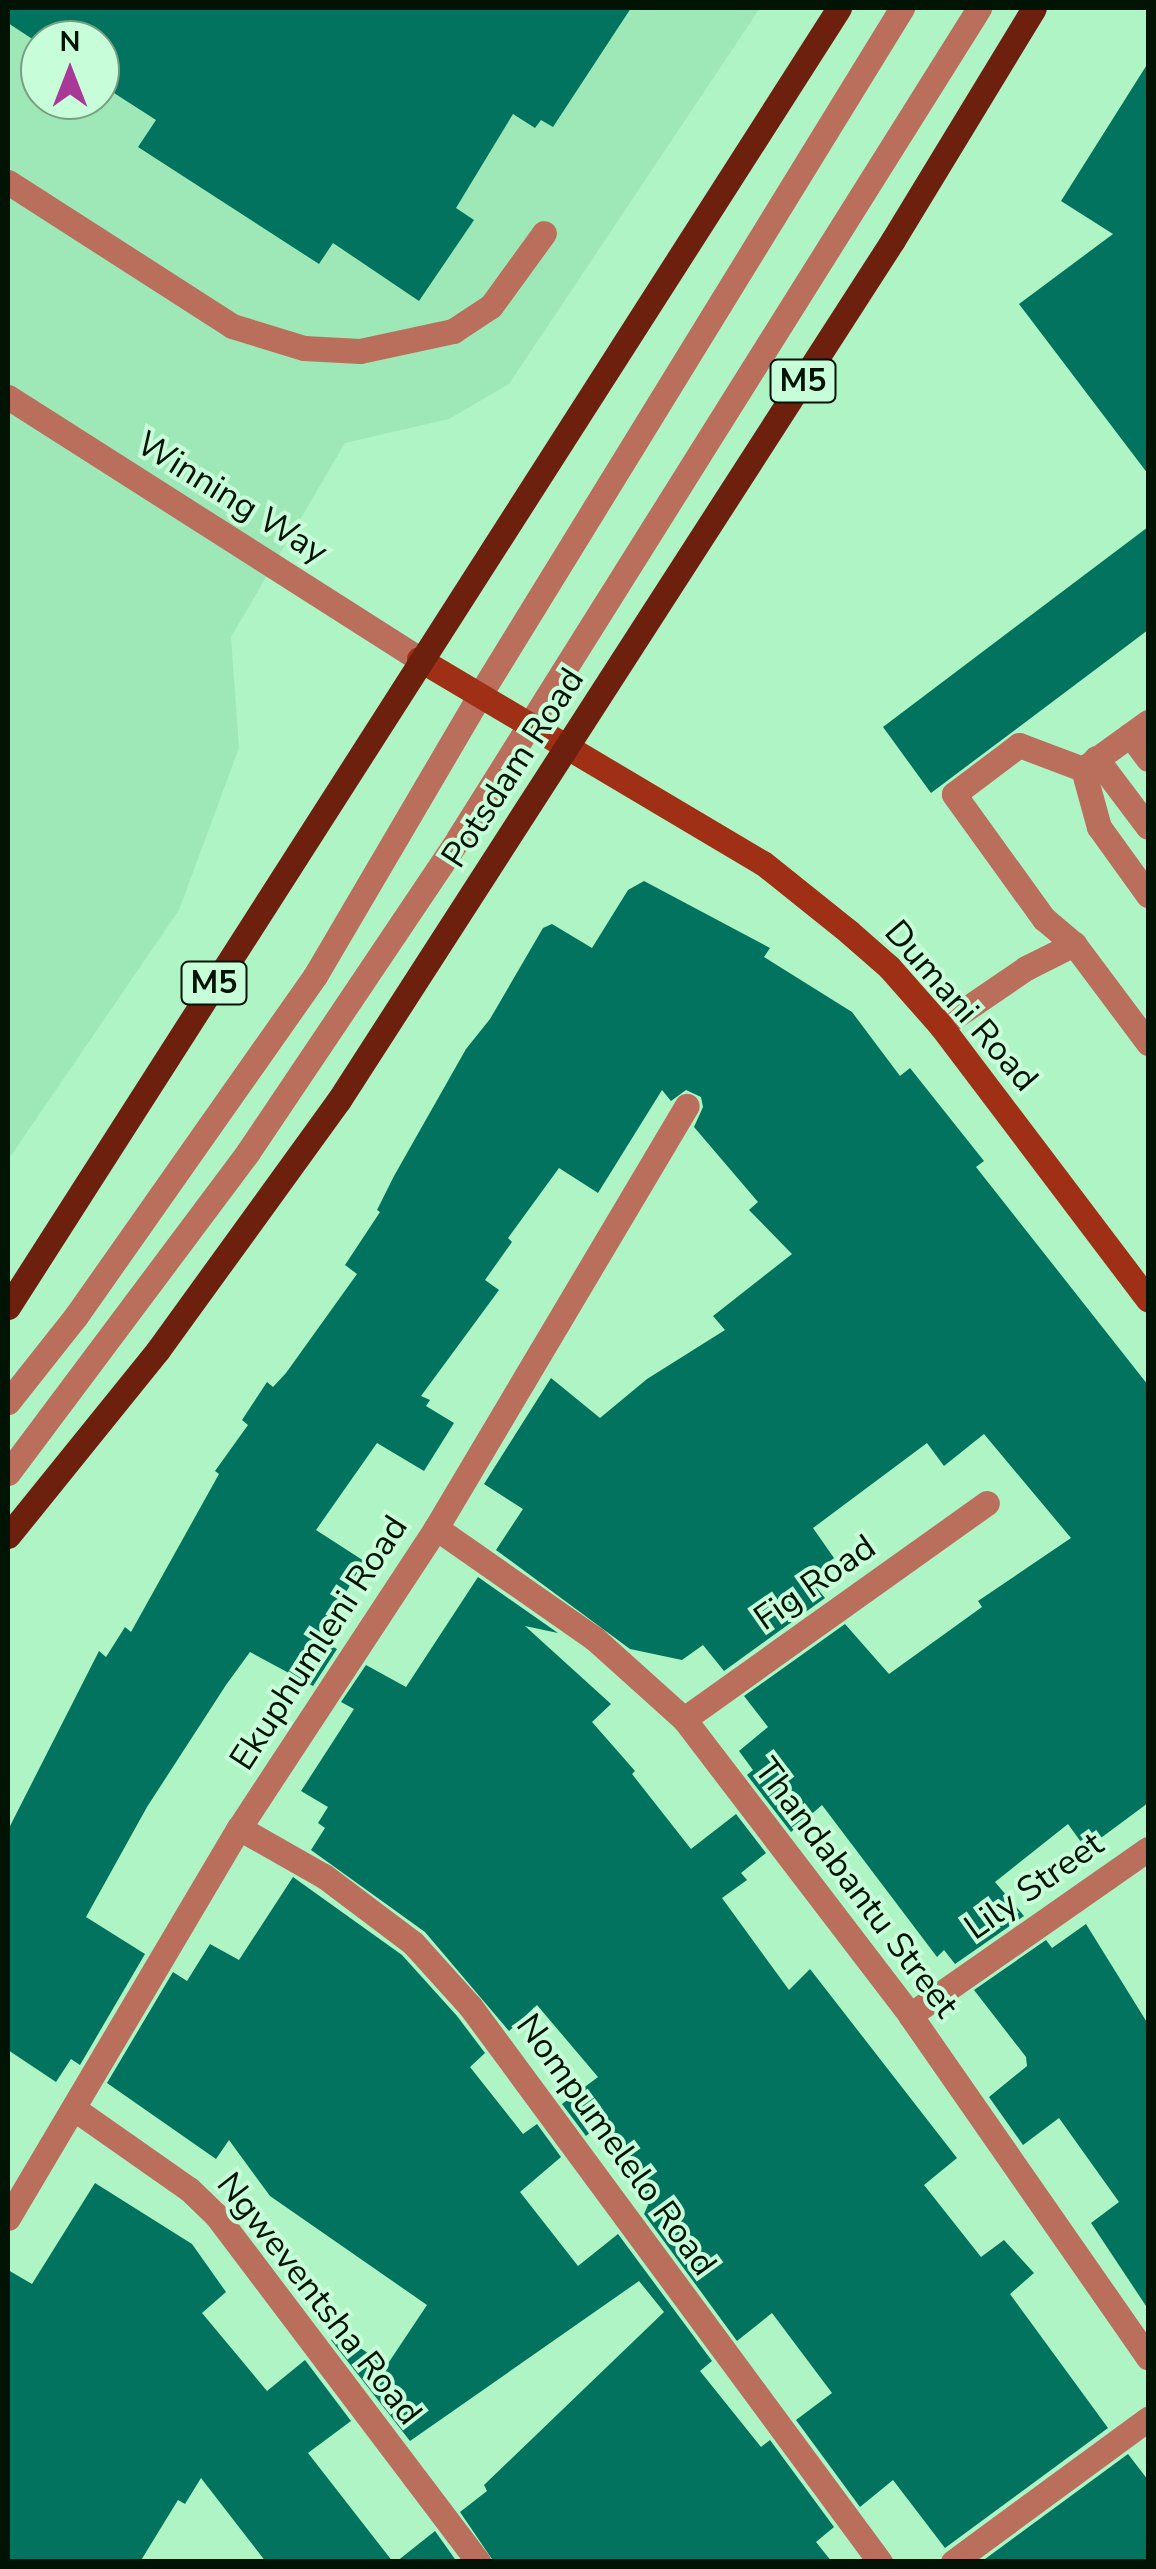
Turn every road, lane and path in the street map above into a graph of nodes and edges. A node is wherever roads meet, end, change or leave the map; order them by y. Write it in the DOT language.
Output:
graph roads {
  1 [pos="839,8"];
  2 [pos="902,8"];
  3 [pos="979,8"];
  4 [pos="1034,8"];
  5 [pos="8,182"];
  6 [pos="544,233"];
  7 [pos="8,397"];
  8 [pos="419,659"];
  9 [pos="479,696"];
  10 [pos="528,726"];
  11 [pos="1139,728"];
  12 [pos="567,750"];
  13 [pos="1148,759"];
  14 [pos="1090,763"];
  15 [pos="1148,827"];
  16 [pos="1148,895"];
  17 [pos="1074,944"];
  18 [pos="941,1026"];
  19 [pos="1148,1043"];
  20 [pos="687,1106"];
  21 [pos="1148,1300"];
  22 [pos="8,1307"];
  23 [pos="8,1402"];
  24 [pos="8,1472"];
  25 [pos="987,1503"];
  26 [pos="436,1528"];
  27 [pos="8,1536"];
  28 [pos="684,1720"];
  29 [pos="239,1828"];
  30 [pos="1148,1849"];
  31 [pos="910,2014"];
  32 [pos="76,2110"];
  33 [pos="8,2218"];
  34 [pos="1148,2358"];
  35 [pos="1148,2419"];
  36 [pos="478,2562"];
  37 [pos="880,2562"];
  38 [pos="953,2562"];
  1 -- 8 [label="main road, M5"];
  2 -- 9 [label="street"];
  3 -- 10 [label="street"];
  4 -- 12 [label="main road, Potsdam Road / M5"];
  5 -- 6 [label="street"];
  7 -- 8 [label="street, Winning Way"];
  8 -- 9 [label="street, Dumani Road"];
  8 -- 22 [label="main road, M5"];
  9 -- 10 [label="street, Dumani Road"];
  9 -- 23 [label="street"];
  10 -- 12 [label="street, Dumani Road"];
  10 -- 24 [label="street"];
  11 -- 13 [label="street"];
  11 -- 14 [label="street"];
  12 -- 18 [label="street, Dumani Road"];
  12 -- 27 [label="main road, Potsdam Road / M5"];
  14 -- 15 [label="street"];
  14 -- 16 [label="street"];
  14 -- 17 [label="street"];
  17 -- 18 [label="street"];
  17 -- 19 [label="street"];
  18 -- 21 [label="street, Dumani Road"];
  20 -- 26 [label="street, Ekuphumleni Road"];
  25 -- 28 [label="street, Fig Road"];
  26 -- 28 [label="street, Thandabantu Street"];
  26 -- 29 [label="street, Ekuphumleni Road"];
  28 -- 31 [label="street, Thandabantu Street"];
  29 -- 32 [label="street, Ekuphumleni Road"];
  29 -- 37 [label="street, Nompumelelo Road"];
  30 -- 31 [label="street, Lily Street"];
  31 -- 34 [label="street, Thandabantu Street"];
  32 -- 33 [label="street, Ekuphumleni Road"];
  32 -- 36 [label="street, Ngweventsha Road"];
  35 -- 38 [label="street"];
}
